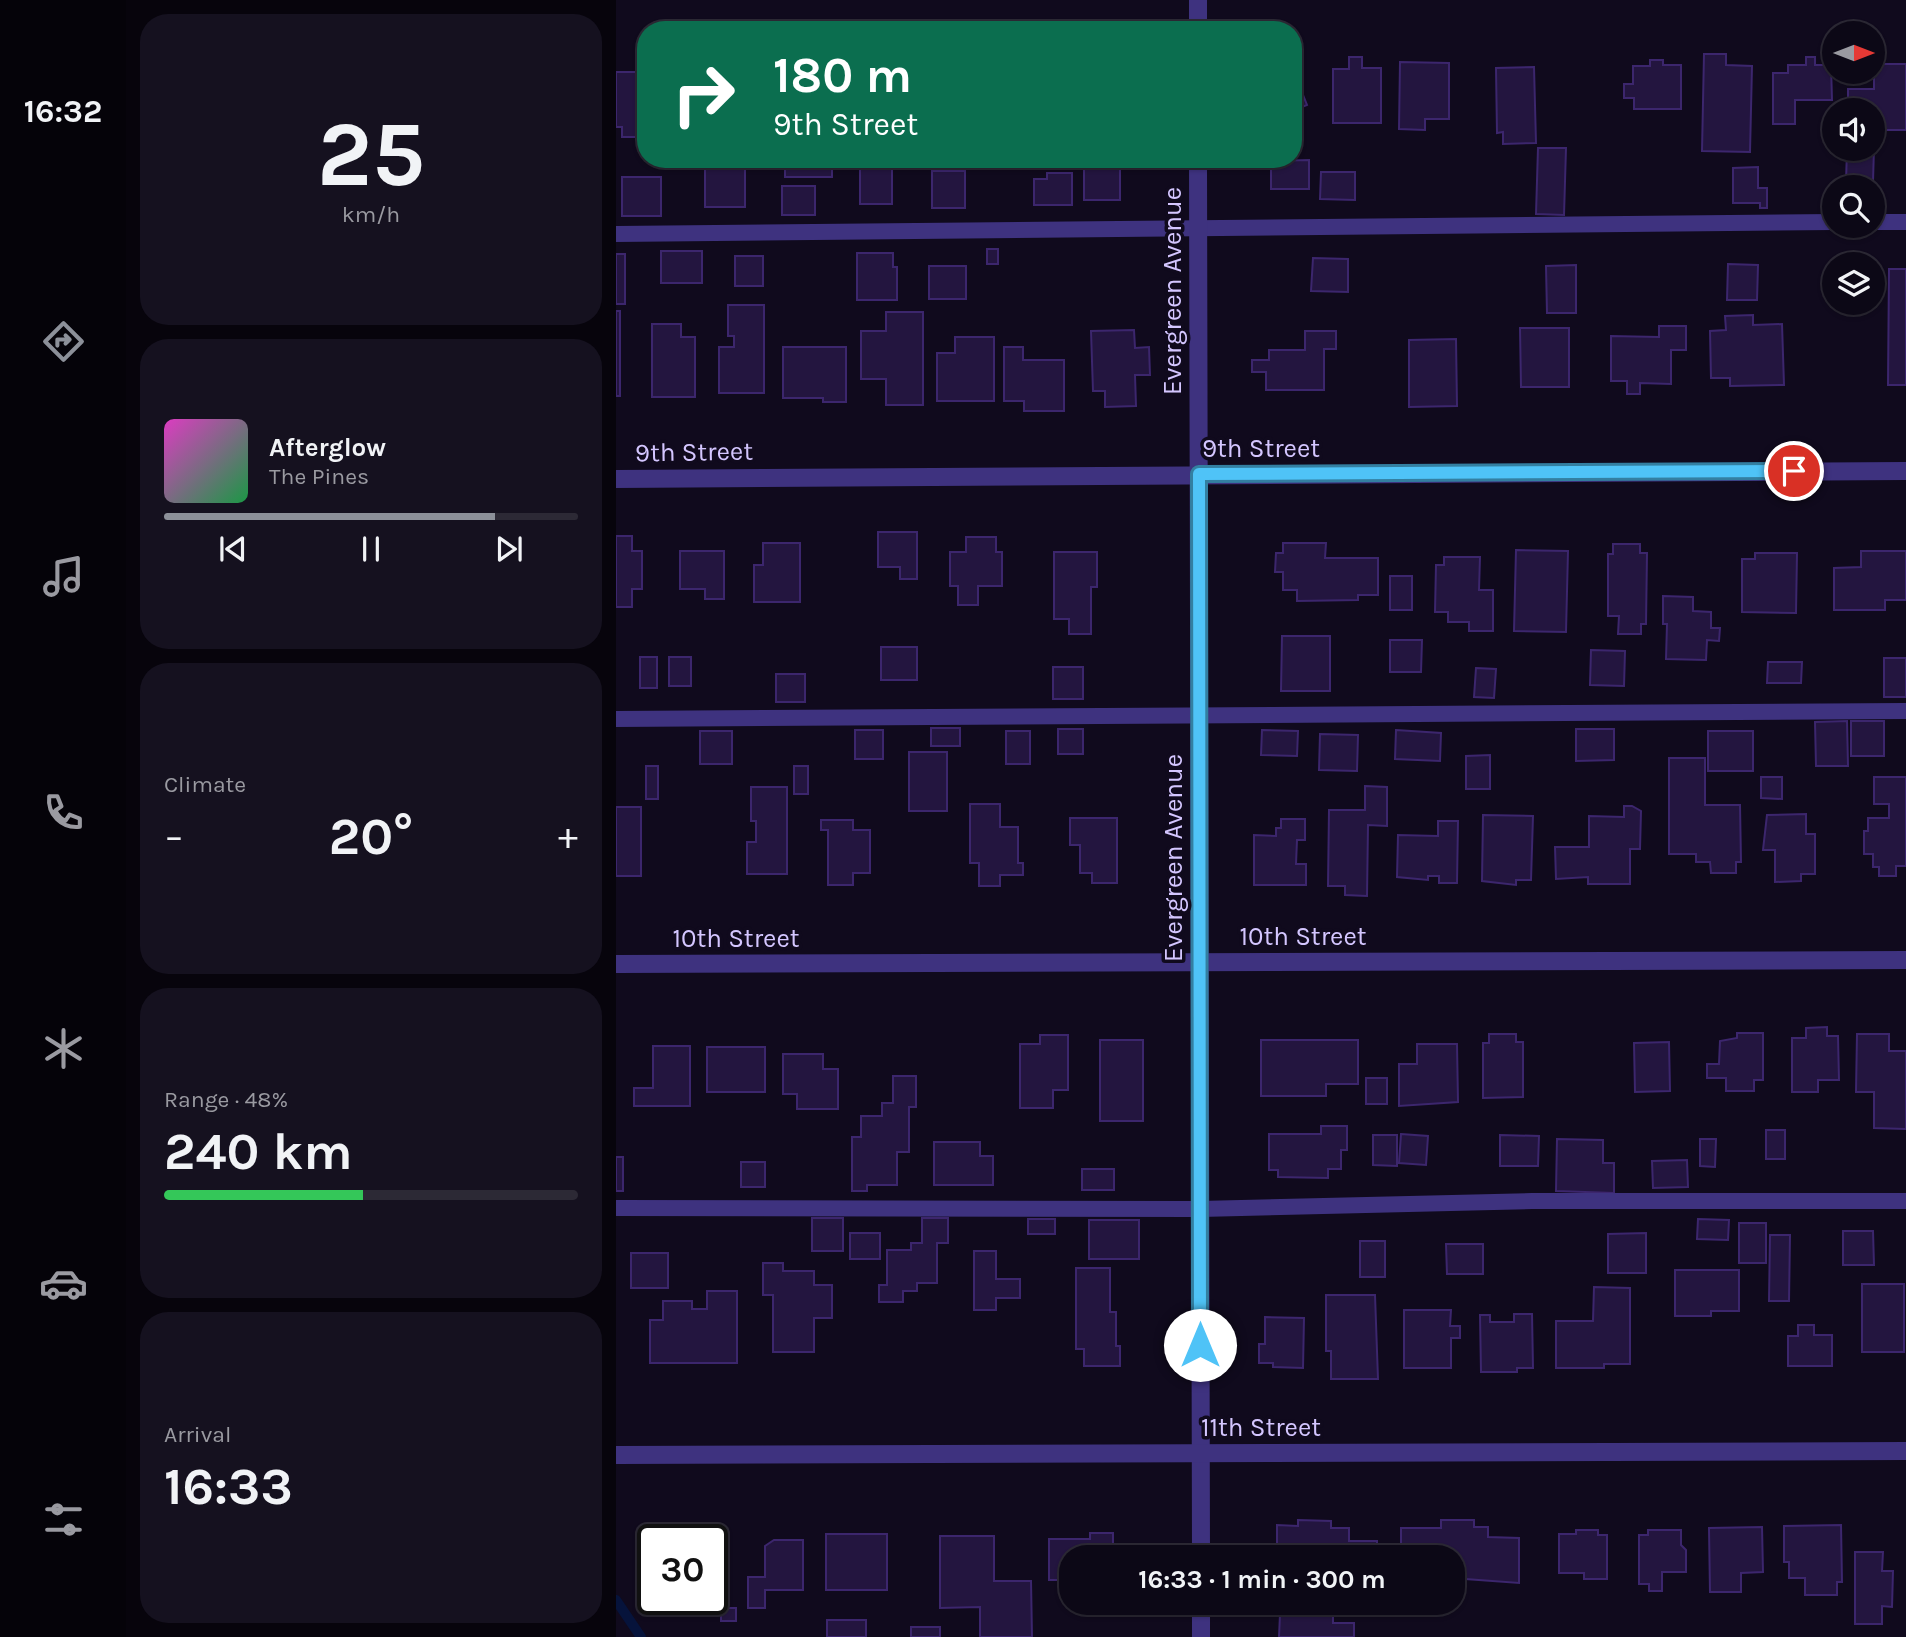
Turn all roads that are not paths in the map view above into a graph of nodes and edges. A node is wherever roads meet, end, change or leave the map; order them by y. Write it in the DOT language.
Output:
graph roads {
  1 [pos="1198,0"];
  2 [pos="1198,21"];
  3 [pos="1198,168"];
  4 [pos="1822,222"];
  5 [pos="1885,222"];
  6 [pos="1906,222"];
  7 [pos="1198,227"];
  8 [pos="616,234"];
  9 [pos="1906,471"];
  10 [pos="1199,474"];
  11 [pos="616,479"];
  12 [pos="1906,711"];
  13 [pos="1199,717"];
  14 [pos="616,719"];
  15 [pos="1906,960"];
  16 [pos="1199,962"];
  17 [pos="616,964"];
  18 [pos="1906,1200"];
  19 [pos="616,1208"];
  20 [pos="1200,1209"];
  21 [pos="1906,1451"];
  22 [pos="1200,1453"];
  23 [pos="616,1455"];
  24 [pos="1200,1545"];
  25 [pos="1200,1615"];
  26 [pos="1200,1637"];
  1 -- 2 [label="street"];
  3 -- 7 [label="street, Evergreen Avenue"];
  4 -- 7 [label="lane"];
  5 -- 6 [label="lane"];
  7 -- 8 [label="lane"];
  7 -- 10 [label="street, Evergreen Avenue"];
  9 -- 10 [label="street, 9th Street"];
  10 -- 11 [label="street, 9th Street"];
  10 -- 13 [label="street, Evergreen Avenue"];
  12 -- 13 [label="lane"];
  13 -- 14 [label="lane"];
  13 -- 16 [label="street, Evergreen Avenue"];
  15 -- 16 [label="street, 10th Street"];
  16 -- 17 [label="street, 10th Street"];
  16 -- 20 [label="street, Evergreen Avenue"];
  18 -- 20 [label="lane"];
  19 -- 20 [label="lane"];
  20 -- 22 [label="street, Evergreen Avenue"];
  21 -- 22 [label="street, 11th Street"];
  22 -- 23 [label="street, 11th Street"];
  22 -- 24 [label="street, Evergreen Avenue"];
  25 -- 26 [label="street"];
}
